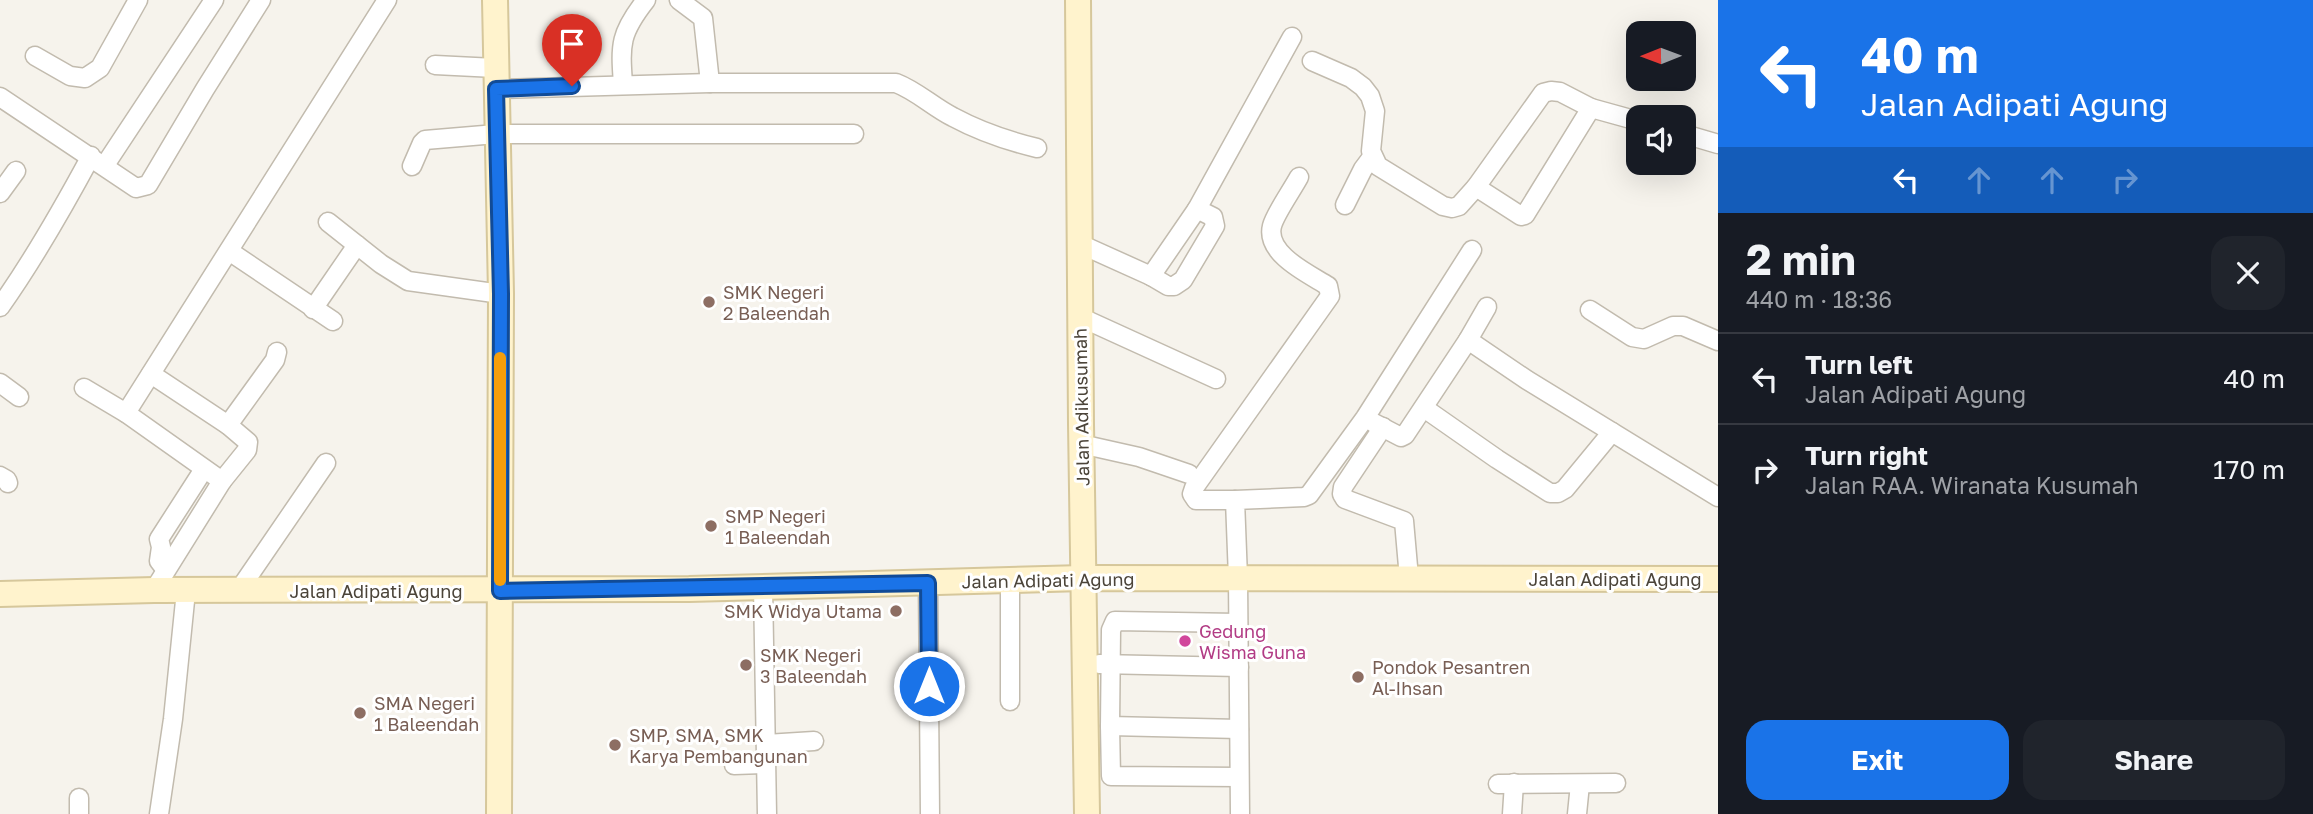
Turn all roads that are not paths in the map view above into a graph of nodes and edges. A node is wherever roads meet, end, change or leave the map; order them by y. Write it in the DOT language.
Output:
graph roads {
  1 [pos="138,0"];
  2 [pos="214,0"];
  3 [pos="261,0"];
  4 [pos="387,0"];
  5 [pos="495,0"];
  6 [pos="646,0"];
  7 [pos="679,0"];
  8 [pos="1078,0"];
  9 [pos="1292,37"];
  10 [pos="35,56"];
  11 [pos="1312,61"];
  12 [pos="435,65"];
  13 [pos="496,78"];
  14 [pos="710,83"];
  15 [pos="623,84"];
  16 [pos="0,97"];
  17 [pos="1591,108"];
  18 [pos="1626,118"];
  19 [pos="496,134"];
  20 [pos="854,134"];
  21 [pos="1696,138"];
  22 [pos="1718,144"];
  23 [pos="1037,148"];
  24 [pos="1372,157"];
  25 [pos="98,161"];
  26 [pos="412,166"];
  27 [pos="16,170"];
  28 [pos="1298,177"];
  29 [pos="1476,187"];
  30 [pos="0,193"];
  31 [pos="1345,205"];
  32 [pos="1197,209"];
  33 [pos="328,222"];
  34 [pos="357,244"];
  35 [pos="1080,244"];
  36 [pos="1472,250"];
  37 [pos="229,251"];
  38 [pos="1152,276"];
  39 [pos="501,294"];
  40 [pos="0,307"];
  41 [pos="1487,307"];
  42 [pos="313,309"];
  43 [pos="1590,310"];
  44 [pos="1080,317"];
  45 [pos="333,321"];
  46 [pos="1468,340"];
  47 [pos="1718,341"];
  48 [pos="277,352"];
  49 [pos="151,374"];
  50 [pos="1216,379"];
  51 [pos="0,383"];
  52 [pos="84,388"];
  53 [pos="19,397"];
  54 [pos="1424,408"];
  55 [pos="125,414"];
  56 [pos="1365,418"];
  57 [pos="228,425"];
  58 [pos="1383,427"];
  59 [pos="1612,432"];
  60 [pos="1081,444"];
  61 [pos="326,463"];
  62 [pos="204,469"];
  63 [pos="1189,474"];
  64 [pos="222,481"];
  65 [pos="1718,497"];
  66 [pos="1234,500"];
  67 [pos="1083,578"];
  68 [pos="1238,578"];
  69 [pos="1409,578"];
  70 [pos="1718,579"];
  71 [pos="160,580"];
  72 [pos="1010,581"];
  73 [pos="928,583"];
  74 [pos="763,587"];
  75 [pos="186,590"];
  76 [pos="239,590"];
  77 [pos="500,591"];
  78 [pos="0,594"];
  79 [pos="1238,623"];
  80 [pos="1084,663"];
  81 [pos="1110,664"];
  82 [pos="1238,667"];
  83 [pos="1010,701"];
  84 [pos="1110,726"];
  85 [pos="1239,729"];
  86 [pos="814,741"];
  87 [pos="766,744"];
  88 [pos="766,764"];
  89 [pos="734,765"];
  90 [pos="1239,777"];
  91 [pos="1616,783"];
  92 [pos="1580,784"];
  93 [pos="159,814"];
  94 [pos="499,814"];
  95 [pos="767,814"];
  96 [pos="930,814"];
  97 [pos="1087,814"];
  98 [pos="1240,814"];
  99 [pos="1512,814"];
  100 [pos="1577,814"];
  1 -- 10 [label="street"];
  2 -- 25 [label="street"];
  3 -- 25 [label="street"];
  4 -- 37 [label="street"];
  5 -- 13 [label="main road"];
  6 -- 15 [label="street"];
  7 -- 14 [label="street"];
  8 -- 35 [label="main road, Jalan Adikusumah"];
  9 -- 32 [label="street"];
  11 -- 24 [label="street"];
  12 -- 13 [label="street"];
  13 -- 15 [label="street"];
  13 -- 19 [label="main road"];
  14 -- 15 [label="street"];
  14 -- 23 [label="street"];
  16 -- 25 [label="street"];
  17 -- 18 [label="street"];
  17 -- 29 [label="street"];
  17 -- 29 [label="street"];
  19 -- 20 [label="street"];
  19 -- 26 [label="street"];
  19 -- 39 [label="main road"];
  21 -- 22 [label="street"];
  24 -- 29 [label="street"];
  24 -- 31 [label="street"];
  25 -- 40 [label="street"];
  27 -- 30 [label="street"];
  28 -- 66 [label="street"];
  32 -- 38 [label="street"];
  32 -- 38 [label="street"];
  33 -- 34 [label="street"];
  34 -- 39 [label="street"];
  34 -- 42 [label="street"];
  35 -- 38 [label="street"];
  35 -- 44 [label="main road, Jalan Adikusumah"];
  36 -- 56 [label="street"];
  37 -- 42 [label="street"];
  37 -- 49 [label="street"];
  39 -- 77 [label="main road"];
  41 -- 46 [label="street"];
  42 -- 45 [label="street"];
  43 -- 47 [label="street"];
  44 -- 50 [label="street"];
  44 -- 60 [label="main road, Jalan Adikusumah"];
  46 -- 54 [label="street"];
  46 -- 59 [label="street"];
  48 -- 57 [label="street"];
  49 -- 55 [label="street"];
  49 -- 57 [label="street"];
  51 -- 53 [label="street"];
  52 -- 55 [label="street"];
  54 -- 58 [label="street"];
  54 -- 59 [label="street"];
  55 -- 62 [label="street"];
  56 -- 58 [label="street"];
  56 -- 66 [label="street"];
  57 -- 64 [label="street"];
  58 -- 69 [label="street"];
  59 -- 65 [label="street"];
  60 -- 63 [label="street"];
  60 -- 67 [label="main road, Jalan Adikusumah"];
  61 -- 76 [label="street"];
  62 -- 64 [label="street"];
  62 -- 71 [label="street"];
  64 -- 71 [label="street"];
  66 -- 68 [label="street"];
  67 -- 68 [label="main road, Jalan Adipati Agung"];
  67 -- 72 [label="main road, Jalan Adipati Agung"];
  67 -- 80 [label="main road, Jalan Adikusumah"];
  68 -- 69 [label="main road, Jalan Adipati Agung"];
  68 -- 79 [label="street"];
  69 -- 70 [label="main road, Jalan Adipati Agung"];
  71 -- 75 [label="main road, Jalan Adipati Agung"];
  71 -- 78 [label="main road, Jalan Adipati Agung"];
  72 -- 73 [label="main road, Jalan Adipati Agung"];
  72 -- 83 [label="street"];
  73 -- 74 [label="main road, Jalan Adipati Agung"];
  73 -- 96 [label="street"];
  74 -- 77 [label="main road, Jalan Adipati Agung"];
  74 -- 87 [label="street"];
  75 -- 76 [label="main road, Jalan Adipati Agung"];
  75 -- 93 [label="street"];
  76 -- 77 [label="main road, Jalan Adipati Agung"];
  77 -- 94 [label="main road"];
  79 -- 81 [label="street"];
  79 -- 82 [label="street"];
  80 -- 81 [label="street"];
  80 -- 97 [label="main road, Jalan Adikusumah"];
  81 -- 82 [label="street"];
  81 -- 84 [label="street"];
  82 -- 85 [label="street"];
  84 -- 85 [label="street"];
  84 -- 90 [label="street"];
  85 -- 90 [label="street"];
  86 -- 87 [label="street"];
  87 -- 88 [label="street"];
  88 -- 89 [label="street"];
  88 -- 95 [label="street"];
  90 -- 98 [label="street"];
  91 -- 92 [label="street"];
  92 -- 99 [label="street"];
  92 -- 100 [label="street"];
}
